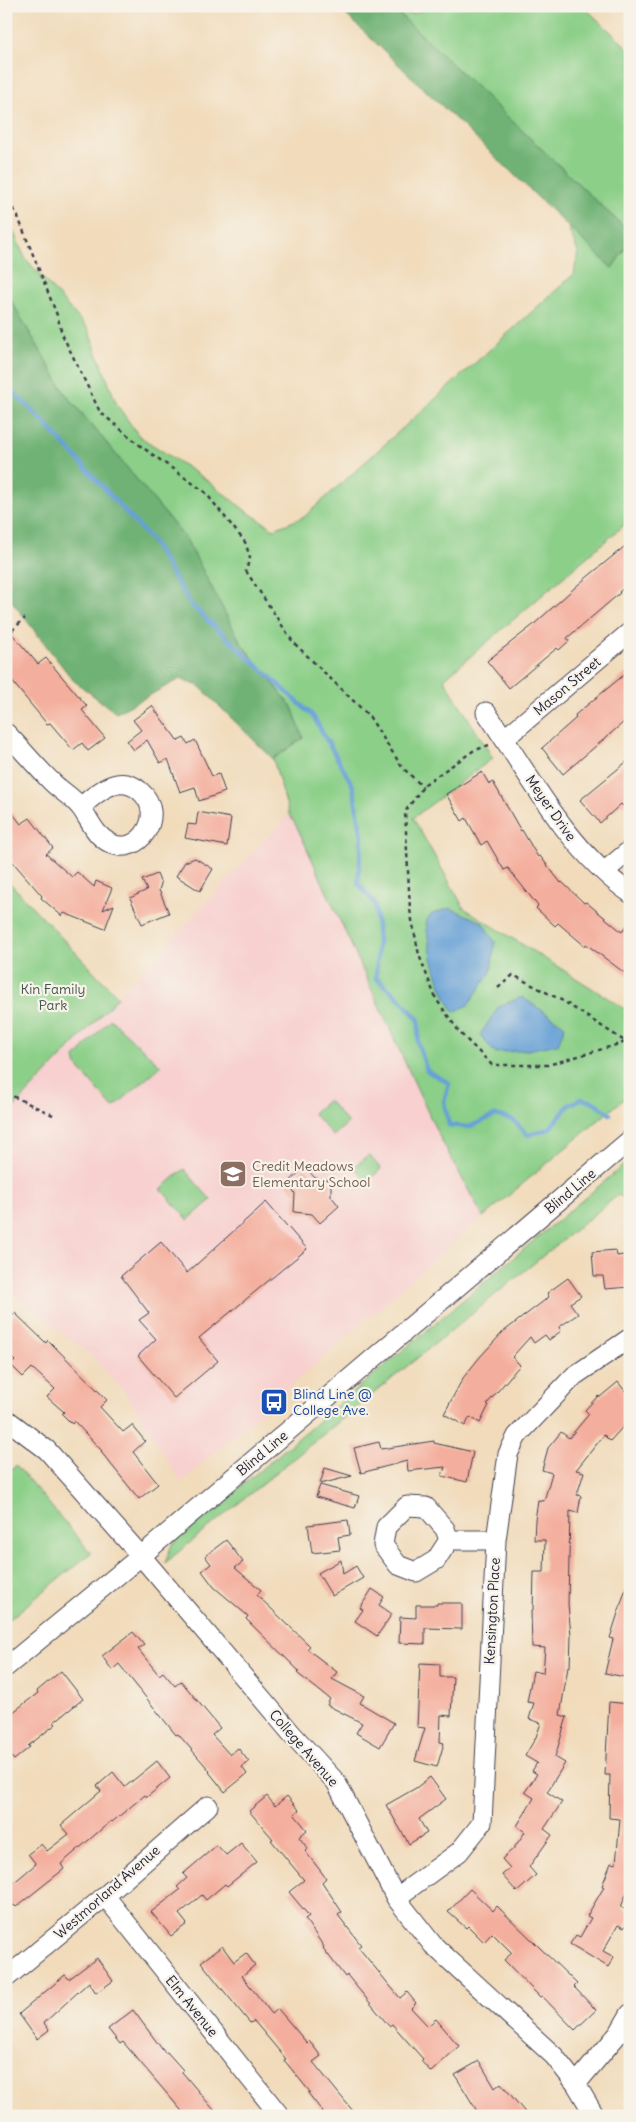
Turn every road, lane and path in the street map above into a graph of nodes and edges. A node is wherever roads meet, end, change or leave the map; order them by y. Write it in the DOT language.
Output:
graph roads {
  1 [pos="6,194"];
  2 [pos="25,618"];
  3 [pos="630,632"];
  4 [pos="6,636"];
  5 [pos="486,712"];
  6 [pos="6,732"];
  7 [pos="504,739"];
  8 [pos="423,787"];
  9 [pos="81,807"];
  10 [pos="630,850"];
  11 [pos="605,872"];
  12 [pos="630,893"];
  13 [pos="498,988"];
  14 [pos="626,1042"];
  15 [pos="630,1046"];
  16 [pos="6,1093"];
  17 [pos="11,1095"];
  18 [pos="6,1098"];
  19 [pos="53,1115"];
  20 [pos="630,1140"];
  21 [pos="630,1338"];
  22 [pos="6,1419"];
  23 [pos="449,1540"];
  24 [pos="496,1540"];
  25 [pos="141,1556"];
  26 [pos="6,1667"];
  27 [pos="208,1806"];
  28 [pos="105,1896"];
  29 [pos="396,1898"];
  30 [pos="6,1978"];
  31 [pos="630,2014"];
  32 [pos="576,2084"];
  33 [pos="280,2116"];
  34 [pos="595,2116"];
  1 -- 8 [label="path"];
  2 -- 4 [label="path"];
  3 -- 7 [label="street, Mason Street"];
  5 -- 7 [label="street, Meyer Drive"];
  6 -- 9 [label="street"];
  7 -- 8 [label="path"];
  7 -- 11 [label="street, Meyer Drive"];
  8 -- 14 [label="path"];
  10 -- 11 [label="street"];
  11 -- 12 [label="street, Meyer Drive"];
  13 -- 14 [label="path"];
  14 -- 15 [label="path"];
  16 -- 17 [label="path"];
  17 -- 18 [label="path"];
  17 -- 19 [label="path"];
  20 -- 25 [label="street, Blind Line"];
  21 -- 24 [label="street, Kensington Place"];
  22 -- 25 [label="street, College Avenue"];
  23 -- 24 [label="street"];
  24 -- 29 [label="street, Kensington Place"];
  25 -- 26 [label="street, Blind Line"];
  25 -- 29 [label="street, College Avenue"];
  27 -- 28 [label="street, Westmorland Avenue"];
  28 -- 30 [label="street, Westmorland Avenue"];
  28 -- 33 [label="street, Elm Avenue"];
  29 -- 32 [label="street, College Avenue"];
  31 -- 32 [label="street"];
  32 -- 34 [label="street, College Avenue"];
}
